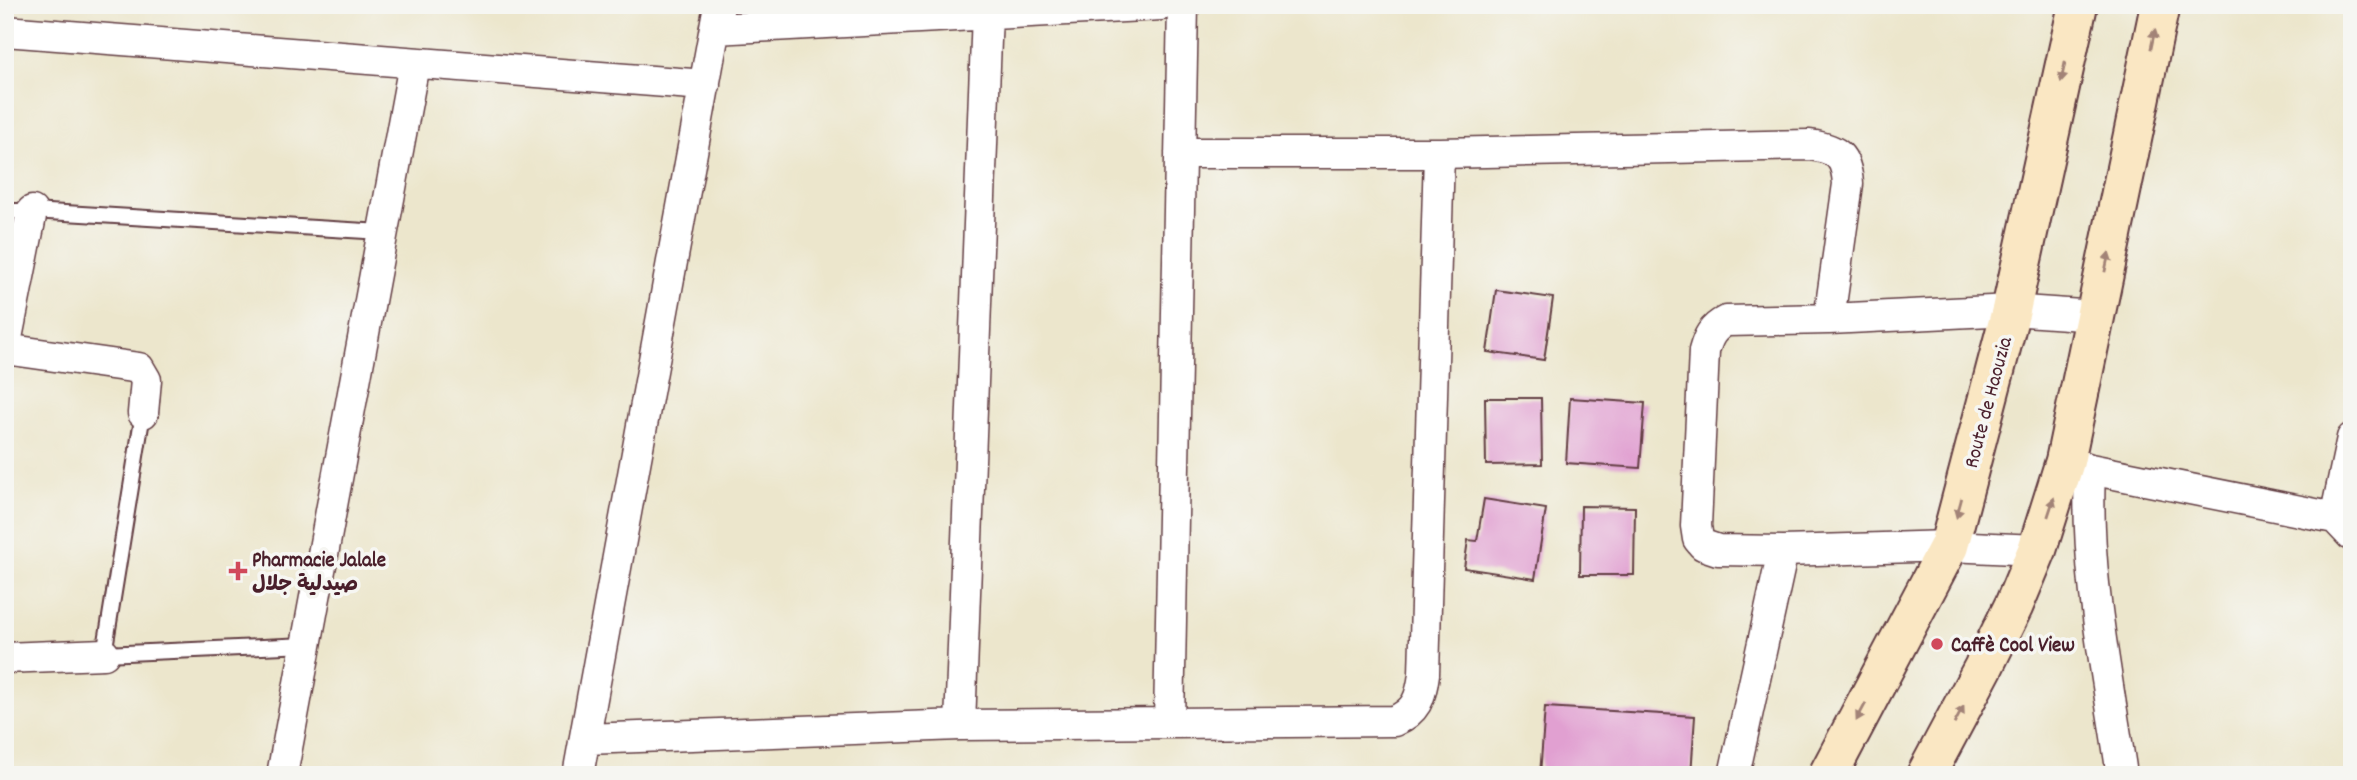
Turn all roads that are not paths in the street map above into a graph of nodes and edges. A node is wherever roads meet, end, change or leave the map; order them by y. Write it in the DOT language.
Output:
graph roads {
  1 [pos="1161,5"];
  2 [pos="1183,5"];
  3 [pos="2160,5"];
  4 [pos="2075,12"];
  5 [pos="987,13"];
  6 [pos="717,17"];
  7 [pos="5,31"];
  8 [pos="414,64"];
  9 [pos="705,85"];
  10 [pos="1180,153"];
  11 [pos="1439,153"];
  12 [pos="19,211"];
  13 [pos="382,232"];
  14 [pos="2011,310"];
  15 [pos="2096,316"];
  16 [pos="1829,319"];
  17 [pos="5,348"];
  18 [pos="143,413"];
  19 [pos="2352,438"];
  20 [pos="2077,465"];
  21 [pos="2344,527"];
  22 [pos="1949,546"];
  23 [pos="2037,550"];
  24 [pos="1783,551"];
  25 [pos="306,645"];
  26 [pos="104,654"];
  27 [pos="5,658"];
  28 [pos="1169,722"];
  29 [pos="960,725"];
  30 [pos="586,739"];
  31 [pos="282,775"];
  32 [pos="579,775"];
  33 [pos="1734,775"];
  34 [pos="1828,775"];
  35 [pos="1926,775"];
  36 [pos="2122,775"];
  1 -- 5 [label="street"];
  2 -- 10 [label="street"];
  15 -- 3 [label="street, one-way"];
  4 -- 14 [label="street, Route de Haouzia, one-way"];
  5 -- 6 [label="street"];
  5 -- 29 [label="street"];
  6 -- 9 [label="street"];
  7 -- 8 [label="street"];
  8 -- 9 [label="street"];
  8 -- 13 [label="street"];
  9 -- 30 [label="street"];
  10 -- 11 [label="street"];
  10 -- 28 [label="street"];
  11 -- 16 [label="street"];
  11 -- 28 [label="street"];
  12 -- 13 [label="lane"];
  12 -- 17 [label="street"];
  13 -- 25 [label="street"];
  14 -- 15 [label="street"];
  14 -- 16 [label="street"];
  14 -- 22 [label="street, Route de Haouzia, one-way"];
  15 -- 20 [label="street"];
  16 -- 24 [label="street"];
  17 -- 18 [label="street"];
  18 -- 26 [label="lane"];
  19 -- 21 [label="street"];
  20 -- 21 [label="street"];
  23 -- 20 [label="street, one-way"];
  20 -- 36 [label="street"];
  22 -- 23 [label="street"];
  22 -- 24 [label="street"];
  22 -- 34 [label="street, Route de Haouzia, one-way"];
  35 -- 23 [label="street, one-way"];
  24 -- 33 [label="street"];
  25 -- 26 [label="lane"];
  25 -- 31 [label="street"];
  26 -- 27 [label="street"];
  28 -- 29 [label="street"];
  29 -- 30 [label="street"];
  30 -- 32 [label="street"];
}
